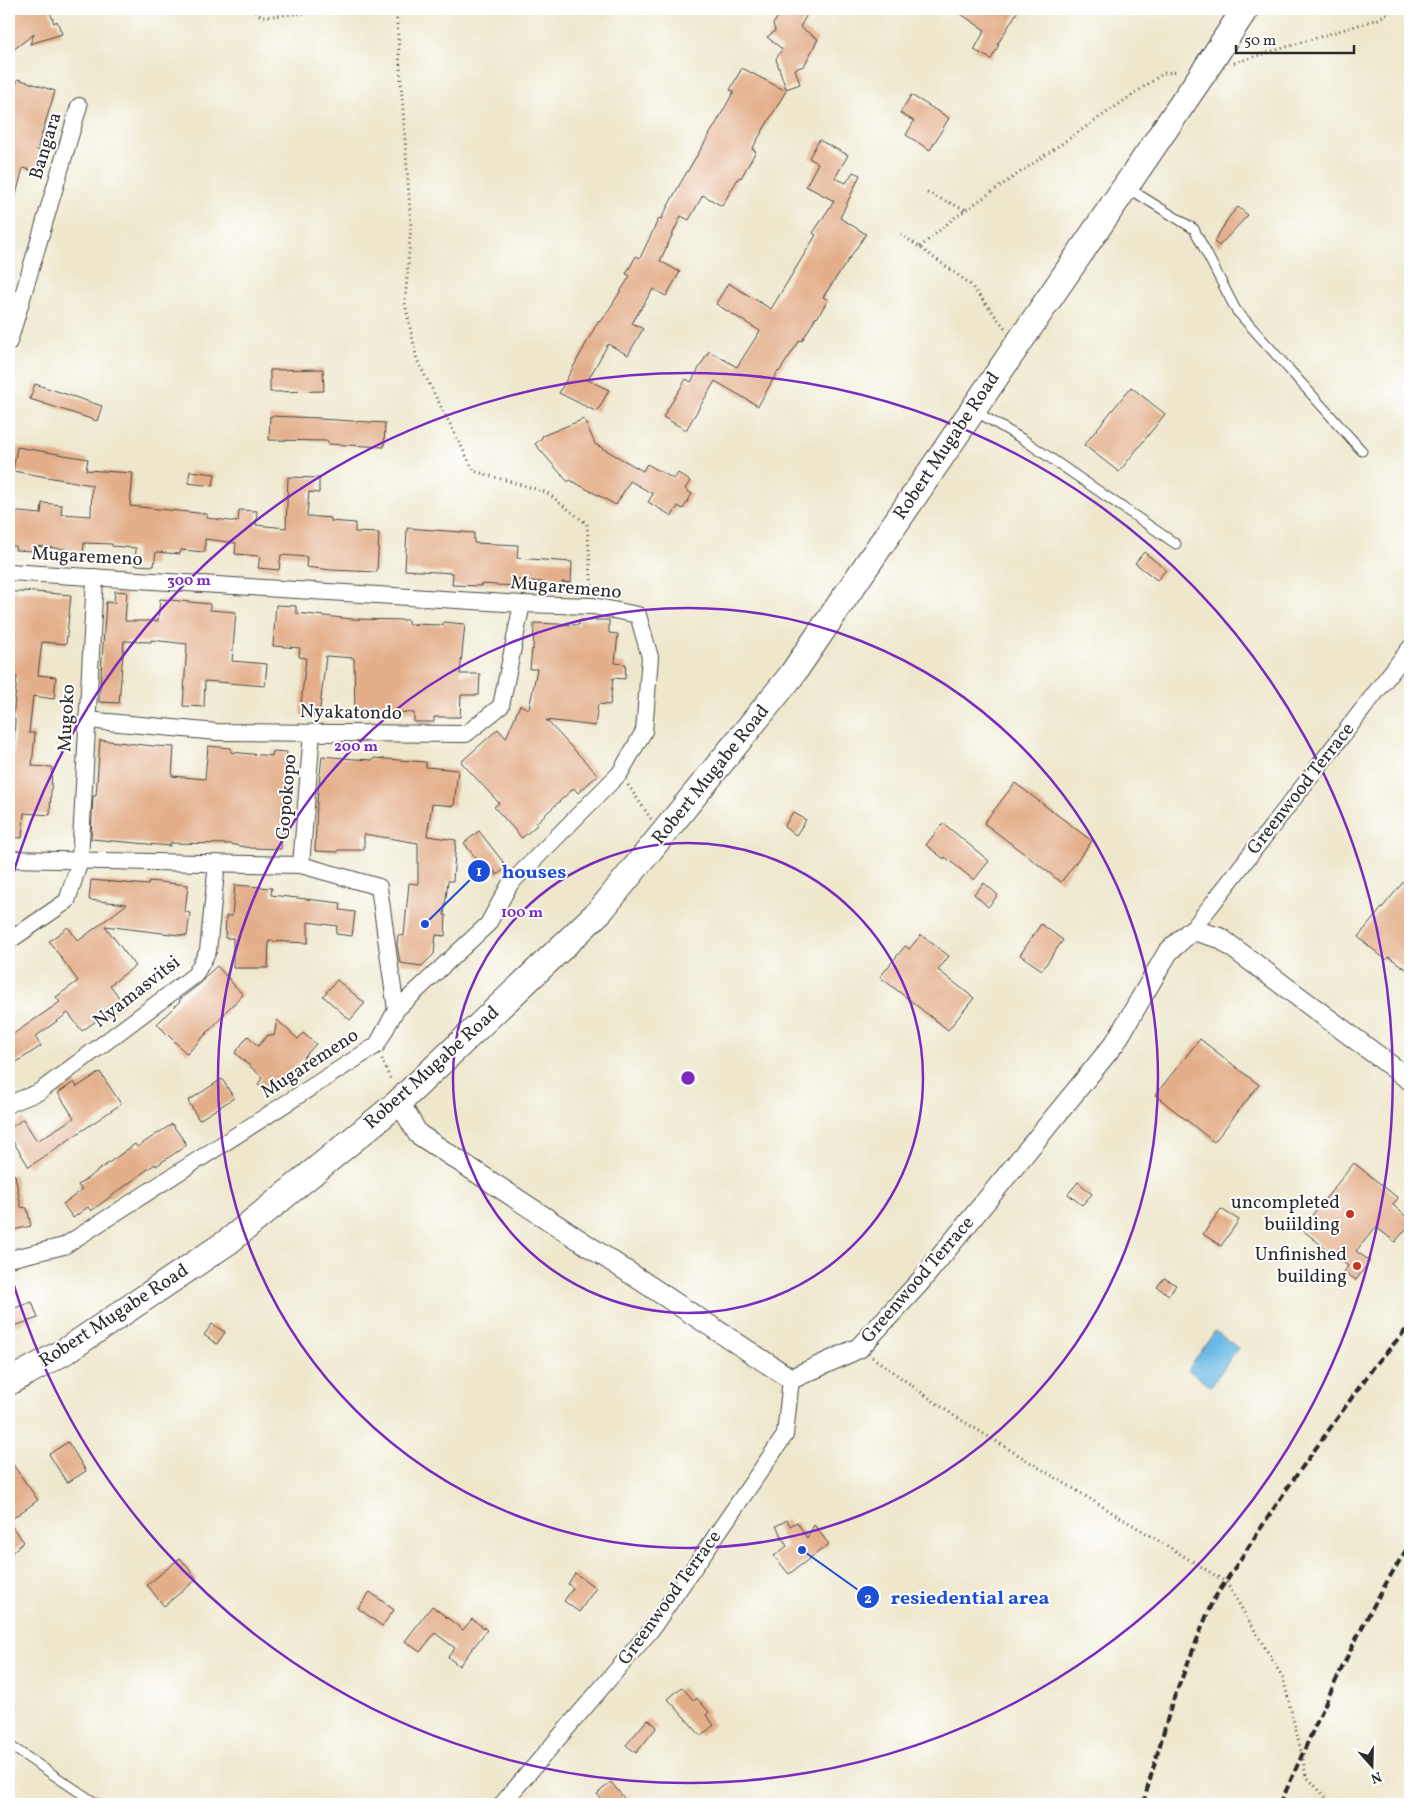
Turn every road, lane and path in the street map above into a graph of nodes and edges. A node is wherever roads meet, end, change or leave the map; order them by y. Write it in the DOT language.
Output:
graph roads {
  1 [pos="250,9"];
  2 [pos="348,9"];
  3 [pos="396,9"];
  4 [pos="1245,9"];
  5 [pos="1394,9"];
  6 [pos="1204,72"];
  7 [pos="79,106"];
  8 [pos="1125,186"];
  9 [pos="927,193"];
  10 [pos="966,210"];
  11 [pos="901,234"];
  12 [pos="920,247"];
  13 [pos="9,342"];
  14 [pos="1018,344"];
  15 [pos="973,410"];
  16 [pos="1362,451"];
  17 [pos="1176,544"];
  18 [pos="9,572"];
  19 [pos="95,577"];
  20 [pos="522,604"];
  21 [pos="593,606"];
  22 [pos="1410,648"];
  23 [pos="86,720"];
  24 [pos="312,733"];
  25 [pos="620,773"];
  26 [pos="662,836"];
  27 [pos="9,859"];
  28 [pos="80,862"];
  29 [pos="217,863"];
  30 [pos="301,865"];
  31 [pos="1192,930"];
  32 [pos="9,941"];
  33 [pos="396,1010"];
  34 [pos="376,1045"];
  35 [pos="1410,1080"];
  36 [pos="399,1102"];
  37 [pos="9,1104"];
  38 [pos="9,1259"];
  39 [pos="859,1348"];
  40 [pos="791,1380"];
  41 [pos="9,1382"];
  42 [pos="9,1745"];
  43 [pos="97,1804"];
  44 [pos="502,1804"];
  45 [pos="1332,1804"];
  1 -- 2 [label="path"];
  3 -- 21 [label="path"];
  4 -- 6 [label="main road, Robert Mugabe Road"];
  5 -- 6 [label="path"];
  6 -- 8 [label="main road, Robert Mugabe Road"];
  6 -- 10 [label="path"];
  7 -- 13 [label="street, Bangara"];
  8 -- 14 [label="main road, Robert Mugabe Road"];
  8 -- 16 [label="lane"];
  9 -- 10 [label="path"];
  10 -- 12 [label="path"];
  11 -- 12 [label="path"];
  12 -- 14 [label="path"];
  14 -- 15 [label="main road, Robert Mugabe Road"];
  15 -- 17 [label="lane"];
  15 -- 26 [label="main road, Robert Mugabe Road"];
  18 -- 19 [label="street, Mugaremeno"];
  19 -- 20 [label="street, Mugaremeno"];
  19 -- 23 [label="street, Mugoko"];
  20 -- 21 [label="street, Mugaremeno"];
  20 -- 24 [label="street, Nyakatondo"];
  21 -- 25 [label="street, Mugaremeno"];
  22 -- 31 [label="street, Greenwood Terrace"];
  23 -- 24 [label="street, Nyakatondo"];
  23 -- 28 [label="street, Mugoko"];
  24 -- 30 [label="street, Gopokopo"];
  25 -- 26 [label="path"];
  25 -- 33 [label="street, Mugaremeno"];
  26 -- 36 [label="main road, Robert Mugabe Road"];
  27 -- 28 [label="street"];
  28 -- 29 [label="street"];
  28 -- 32 [label="street, Mugoko"];
  29 -- 30 [label="street"];
  29 -- 37 [label="street, Nyamasvitsi"];
  30 -- 33 [label="street"];
  31 -- 35 [label="street"];
  31 -- 39 [label="street, Greenwood Terrace"];
  33 -- 34 [label="street, Mugaremeno"];
  34 -- 36 [label="path"];
  34 -- 38 [label="street, Mugaremeno"];
  36 -- 40 [label="street"];
  36 -- 41 [label="main road, Robert Mugabe Road"];
  39 -- 40 [label="street, Greenwood Terrace"];
  39 -- 45 [label="path"];
  40 -- 44 [label="street, Greenwood Terrace"];
  42 -- 43 [label="lane"];
}
